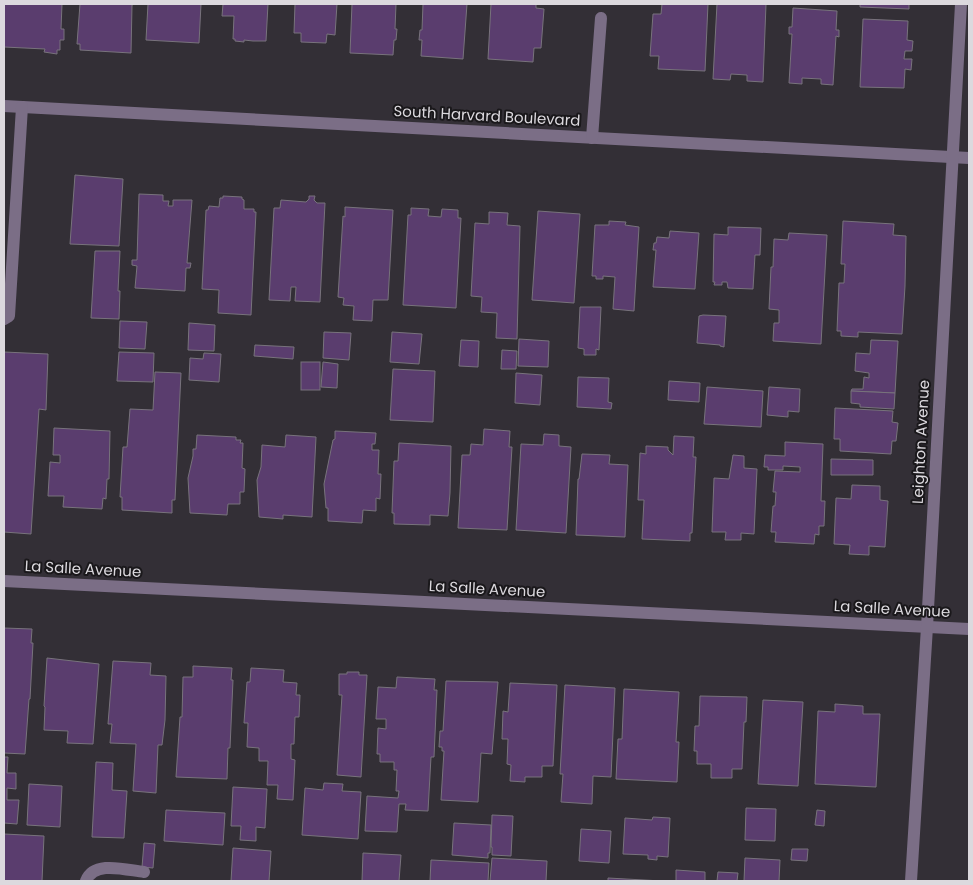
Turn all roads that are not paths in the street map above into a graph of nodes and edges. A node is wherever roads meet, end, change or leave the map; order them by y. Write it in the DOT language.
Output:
graph roads {
  1 [pos="961,4"];
  2 [pos="601,18"];
  3 [pos="4,106"];
  4 [pos="22,107"];
  5 [pos="592,138"];
  6 [pos="952,157"];
  7 [pos="969,158"];
  8 [pos="4,319"];
  9 [pos="4,581"];
  10 [pos="927,627"];
  11 [pos="969,630"];
  12 [pos="144,872"];
  13 [pos="86,881"];
  14 [pos="911,881"];
  1 -- 6 [label="street, Leighton Avenue"];
  2 -- 5 [label="street"];
  3 -- 4 [label="street, South Harvard Boulevard"];
  4 -- 5 [label="street, South Harvard Boulevard"];
  4 -- 8 [label="street"];
  5 -- 6 [label="street, South Harvard Boulevard"];
  6 -- 7 [label="street, South Harvard Boulevard"];
  6 -- 10 [label="street, Leighton Avenue"];
  9 -- 10 [label="street, La Salle Avenue"];
  10 -- 11 [label="street, La Salle Avenue"];
  10 -- 14 [label="street, Leighton Avenue"];
  12 -- 13 [label="street"];
}
